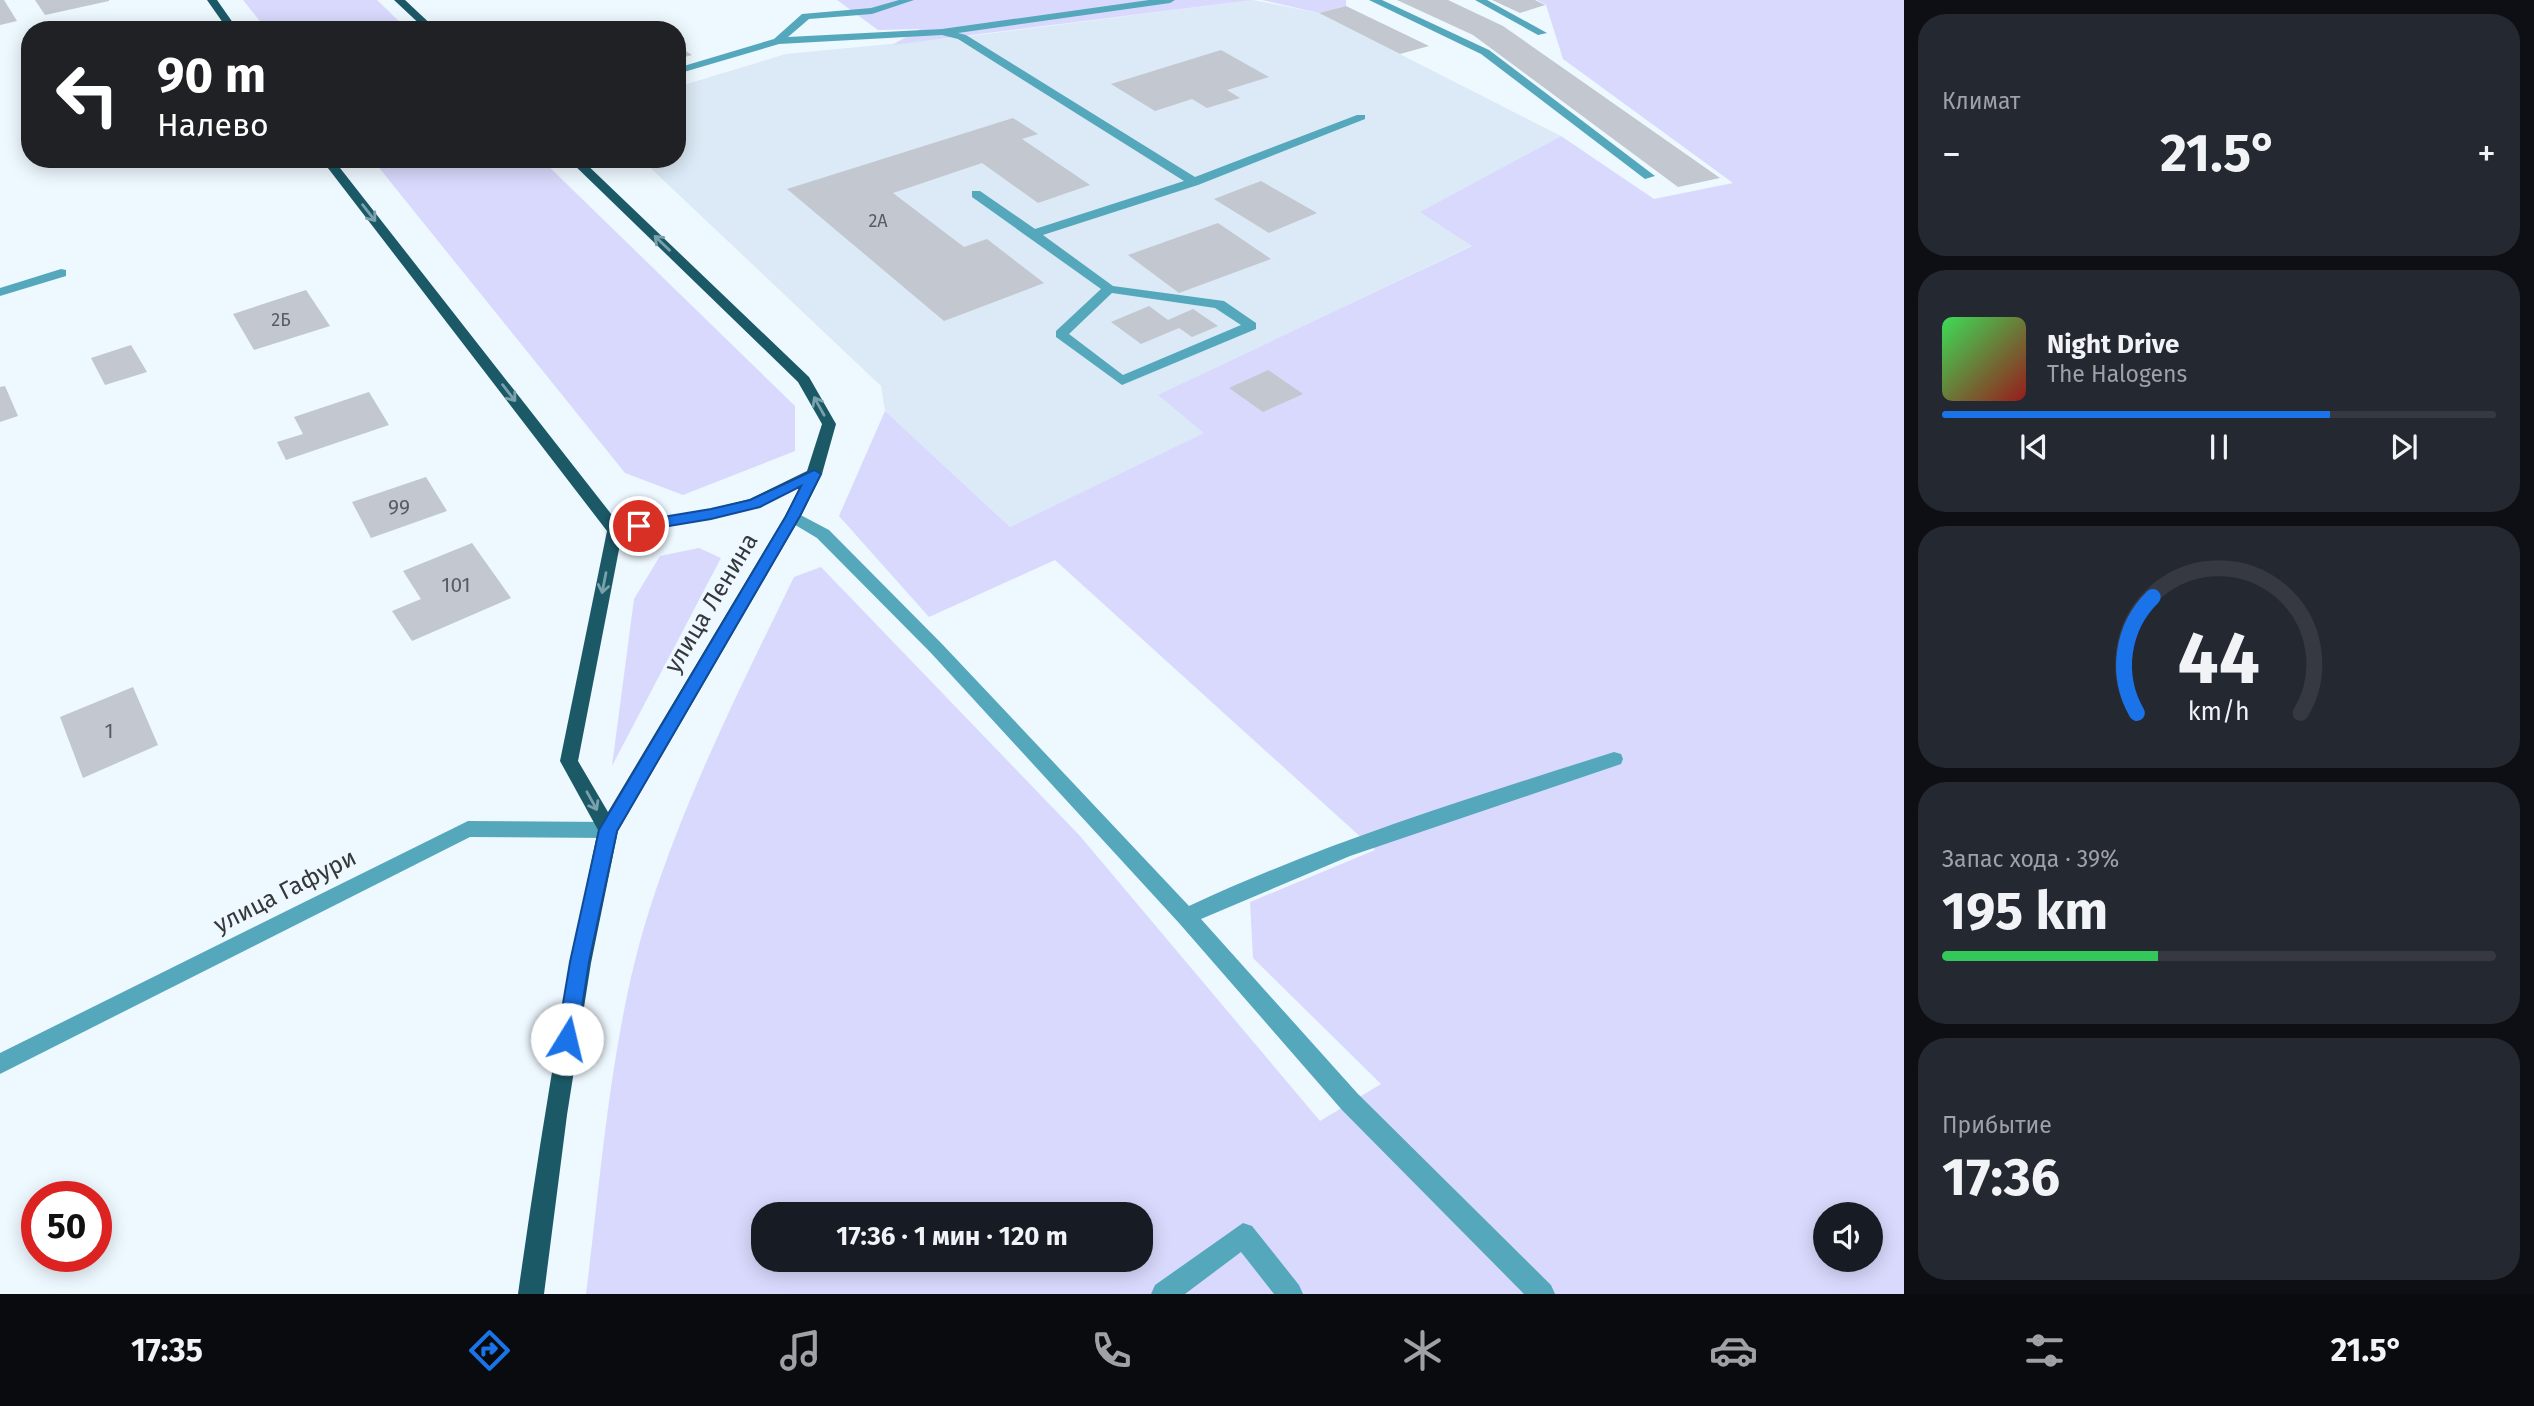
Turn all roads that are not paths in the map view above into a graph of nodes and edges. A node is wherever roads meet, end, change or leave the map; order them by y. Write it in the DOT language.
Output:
graph roads {
  1 [pos="212,0"];
  2 [pos="399,0"];
  3 [pos="909,0"];
  4 [pos="1170,0"];
  5 [pos="1374,0"];
  6 [pos="1480,0"];
  7 [pos="227,21"];
  8 [pos="422,21"];
  9 [pos="942,32"];
  10 [pos="1542,33"];
  11 [pos="778,41"];
  12 [pos="686,68"];
  13 [pos="1361,117"];
  14 [pos="334,168"];
  15 [pos="583,168"];
  16 [pos="1649,176"];
  17 [pos="1195,182"];
  18 [pos="976,194"];
  19 [pos="1033,233"];
  20 [pos="61,273"];
  21 [pos="1110,289"];
  22 [pos="0,292"];
  23 [pos="814,474"];
  24 [pos="793,516"];
  25 [pos="615,530"];
  26 [pos="1614,760"];
  27 [pos="608,830"];
  28 [pos="1185,917"];
  29 [pos="0,1064"];
  30 [pos="531,1294"];
  31 [pos="1164,1294"];
  32 [pos="1290,1294"];
  33 [pos="1542,1294"];
  1 -- 7 [label="main road"];
  2 -- 8 [label="main road"];
  3 -- 11 [label="street"];
  4 -- 9 [label="street"];
  5 -- 16 [label="street"];
  6 -- 10 [label="street"];
  9 -- 11 [label="street"];
  9 -- 17 [label="street"];
  11 -- 12 [label="street"];
  13 -- 17 [label="street"];
  14 -- 25 [label="main road, one-way"];
  23 -- 15 [label="main road, улица Ленина, one-way"];
  17 -- 19 [label="street"];
  18 -- 19 [label="street"];
  19 -- 21 [label="street"];
  20 -- 22 [label="street"];
  21 -- 21 [label="street"];
  23 -- 24 [label="main road, улица Ленина"];
  23 -- 25 [label="main road"];
  24 -- 27 [label="main road, улица Ленина"];
  24 -- 28 [label="street"];
  25 -- 27 [label="main road, one-way"];
  26 -- 28 [label="street"];
  27 -- 29 [label="street, улица Гафури"];
  27 -- 30 [label="main road, улица Ленина"];
  28 -- 33 [label="street"];
  31 -- 32 [label="street"];
}
